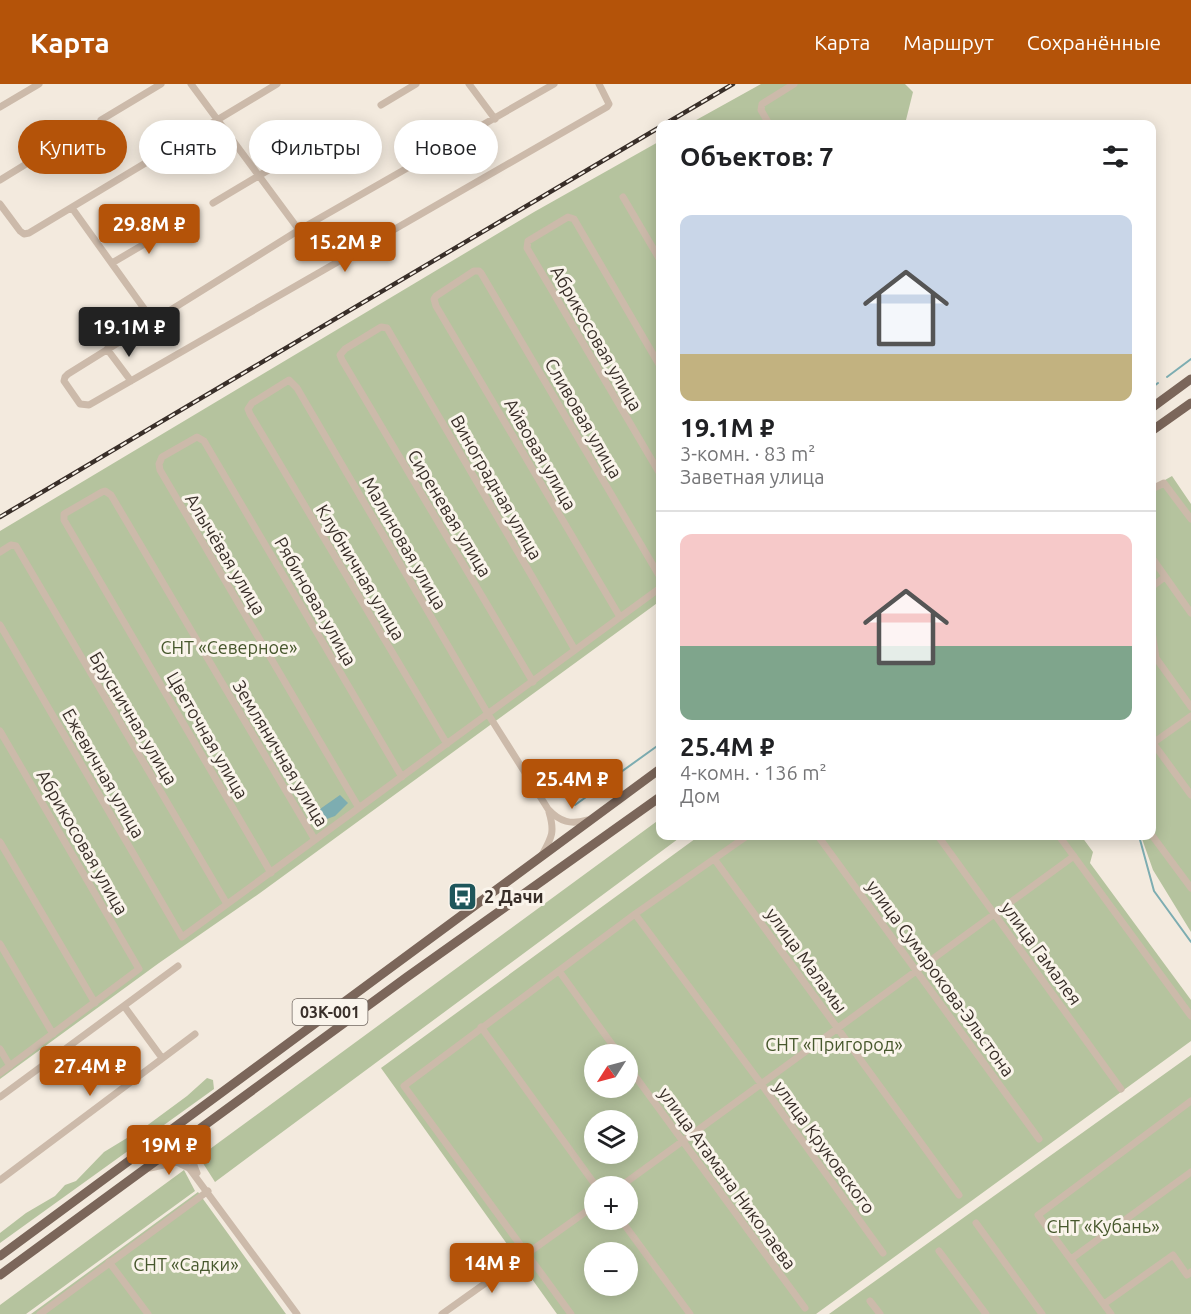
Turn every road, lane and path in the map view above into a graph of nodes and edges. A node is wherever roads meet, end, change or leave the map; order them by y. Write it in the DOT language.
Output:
graph roads {
  1 [pos="39,84"];
  2 [pos="161,84"];
  3 [pos="191,84"];
  4 [pos="277,84"];
  5 [pos="416,84"];
  6 [pos="469,84"];
  7 [pos="554,84"];
  8 [pos="599,84"];
  9 [pos="794,84"];
  10 [pos="381,105"];
  11 [pos="0,107"];
  12 [pos="217,119"];
  13 [pos="495,119"];
  14 [pos="101,120"];
  15 [pos="767,120"];
  16 [pos="18,169"];
  17 [pos="260,175"];
  18 [pos="0,180"];
  19 [pos="623,197"];
  20 [pos="213,203"];
  21 [pos="0,204"];
  22 [pos="72,208"];
  23 [pos="174,226"];
  24 [pos="299,230"];
  25 [pos="656,253"];
  26 [pos="112,263"];
  27 [pos="481,273"];
  28 [pos="153,321"];
  29 [pos="393,339"];
  30 [pos="107,349"];
  31 [pos="656,359"];
  32 [pos="1191,379"];
  33 [pos="131,381"];
  34 [pos="297,388"];
  35 [pos="1191,404"];
  36 [pos="1156,405"];
  37 [pos="1156,428"];
  38 [pos="656,467"];
  39 [pos="160,470"];
  40 [pos="1156,487"];
  41 [pos="111,495"];
  42 [pos="1191,519"];
  43 [pos="0,552"];
  44 [pos="1156,564"];
  45 [pos="656,570"];
  46 [pos="1165,577"];
  47 [pos="1156,584"];
  48 [pos="656,591"];
  49 [pos="1191,613"];
  50 [pos="620,618"];
  51 [pos="0,625"];
  52 [pos="575,650"];
  53 [pos="1156,658"];
  54 [pos="533,681"];
  55 [pos="1191,707"];
  56 [pos="488,714"];
  57 [pos="1191,716"];
  58 [pos="0,731"];
  59 [pos="1156,741"];
  60 [pos="447,744"];
  61 [pos="1156,747"];
  62 [pos="656,772"];
  63 [pos="402,777"];
  64 [pos="1191,795"];
  65 [pos="656,800"];
  66 [pos="359,808"];
  67 [pos="548,809"];
  68 [pos="593,819"];
  69 [pos="315,840"];
  70 [pos="742,840"];
  71 [pos="821,840"];
  72 [pos="941,840"];
  73 [pos="1062,840"];
  74 [pos="1155,840"];
  75 [pos="0,842"];
  76 [pos="1074,856"];
  77 [pos="542,857"];
  78 [pos="715,860"];
  79 [pos="271,873"];
  80 [pos="1191,888"];
  81 [pos="227,904"];
  82 [pos="635,914"];
  83 [pos="996,915"];
  84 [pos="0,944"];
  85 [pos="178,966"];
  86 [pos="917,970"];
  87 [pos="559,971"];
  88 [pos="95,1003"];
  89 [pos="124,1005"];
  90 [pos="1191,1016"];
  91 [pos="481,1027"];
  92 [pos="838,1029"];
  93 [pos="53,1034"];
  94 [pos="195,1034"];
  95 [pos="612,1044"];
  96 [pos="0,1049"];
  97 [pos="162,1058"];
  98 [pos="10,1066"];
  99 [pos="0,1073"];
  100 [pos="638,1080"];
  101 [pos="762,1085"];
  102 [pos="1121,1089"];
  103 [pos="0,1097"];
  104 [pos="1191,1101"];
  105 [pos="216,1116"];
  106 [pos="1039,1139"];
  107 [pos="682,1142"];
  108 [pos="139,1172"];
  109 [pos="1191,1172"];
  110 [pos="589,1176"];
  111 [pos="635,1176"];
  112 [pos="0,1180"];
  113 [pos="200,1181"];
  114 [pos="208,1191"];
  115 [pos="959,1194"];
  116 [pos="584,1213"];
  117 [pos="976,1223"];
  118 [pos="628,1230"];
  119 [pos="939,1251"];
  120 [pos="526,1253"];
  121 [pos="883,1253"];
  122 [pos="0,1256"];
  123 [pos="1071,1259"];
  124 [pos="109,1262"];
  125 [pos="1191,1272"];
  126 [pos="0,1275"];
  127 [pos="870,1300"];
  128 [pos="1104,1304"];
  129 [pos="805,1308"];
  130 [pos="40,1314"];
  131 [pos="148,1314"];
  132 [pos="297,1314"];
  133 [pos="442,1314"];
  134 [pos="571,1314"];
  135 [pos="690,1314"];
  136 [pos="880,1314"];
  137 [pos="986,1314"];
  138 [pos="1042,1314"];
  139 [pos="1112,1314"];
  1 -- 11 [label="street"];
  2 -- 14 [label="street"];
  3 -- 12 [label="street"];
  4 -- 12 [label="street"];
  5 -- 10 [label="street"];
  6 -- 13 [label="street"];
  7 -- 13 [label="street"];
  8 -- 33 [label="street"];
  9 -- 15 [label="street"];
  12 -- 17 [label="street"];
  12 -- 22 [label="street"];
  13 -- 24 [label="street"];
  16 -- 18 [label="street"];
  17 -- 20 [label="street"];
  17 -- 24 [label="street"];
  19 -- 25 [label="street"];
  21 -- 22 [label="street"];
  22 -- 26 [label="street"];
  23 -- 26 [label="street"];
  24 -- 28 [label="street"];
  26 -- 28 [label="street"];
  27 -- 45 [label="street, Сливовая улица"];
  27 -- 50 [label="street, Айвовая улица"];
  28 -- 30 [label="street"];
  29 -- 52 [label="street, Виноградная улица"];
  29 -- 54 [label="street, Сиреневая улица"];
  30 -- 33 [label="street"];
  30 -- 33 [label="street"];
  31 -- 38 [label="street, Абрикосовая улица"];
  32 -- 36 [label="main road"];
  34 -- 56 [label="street, Малиновая улица"];
  34 -- 60 [label="street, Клубничная улица"];
  35 -- 37 [label="main road"];
  39 -- 63 [label="street, Рябиновая улица"];
  39 -- 66 [label="street, Алычёвая улица"];
  40 -- 42 [label="street"];
  41 -- 69 [label="street, Земляничная улица"];
  41 -- 79 [label="street, Цветочная улица"];
  43 -- 81 [label="street, Брусничная улица"];
  44 -- 46 [label="street"];
  46 -- 47 [label="street"];
  46 -- 49 [label="street"];
  48 -- 50 [label="street"];
  50 -- 52 [label="street"];
  51 -- 81 [label="street, Ежевичная улица"];
  52 -- 54 [label="street"];
  53 -- 55 [label="street"];
  54 -- 56 [label="street"];
  56 -- 60 [label="street"];
  56 -- 67 [label="street, Малиновая улица"];
  57 -- 59 [label="street"];
  58 -- 88 [label="street, Абрикосовая улица"];
  60 -- 63 [label="street"];
  61 -- 64 [label="street"];
  62 -- 68 [label="main road, 03К-001"];
  63 -- 66 [label="street"];
  65 -- 105 [label="main road, 03К-001"];
  66 -- 69 [label="street"];
  67 -- 68 [label="street"];
  67 -- 77 [label="street"];
  68 -- 77 [label="main road, 03К-001"];
  69 -- 79 [label="street"];
  70 -- 78 [label="street"];
  71 -- 86 [label="street, улица Сумарокова-Эльстона"];
  72 -- 83 [label="street, улица Гамалея"];
  73 -- 76 [label="street"];
  74 -- 80 [label="street"];
  75 -- 88 [label="street"];
  76 -- 83 [label="street"];
  76 -- 90 [label="street"];
  77 -- 122 [label="main road, 03К-001"];
  78 -- 82 [label="street"];
  78 -- 92 [label="street, улица Маламы"];
  79 -- 81 [label="street"];
  82 -- 87 [label="street"];
  82 -- 101 [label="street, улица Круковского"];
  83 -- 86 [label="street"];
  83 -- 102 [label="street, улица Гамалея"];
  84 -- 93 [label="street"];
  85 -- 89 [label="street"];
  86 -- 92 [label="street"];
  86 -- 106 [label="street, улица Сумарокова-Эльстона"];
  87 -- 91 [label="street"];
  87 -- 95 [label="street"];
  88 -- 93 [label="street"];
  89 -- 97 [label="street"];
  89 -- 103 [label="street"];
  91 -- 110 [label="street"];
  91 -- 120 [label="street"];
  92 -- 101 [label="street"];
  92 -- 115 [label="street, улица Маламы"];
  93 -- 98 [label="street"];
  94 -- 97 [label="street"];
  96 -- 98 [label="street"];
  97 -- 112 [label="street"];
  98 -- 99 [label="street"];
  100 -- 107 [label="street, улица Атамана Николаева"];
  101 -- 107 [label="street"];
  101 -- 121 [label="street, улица Круковского"];
  104 -- 123 [label="street"];
  105 -- 108 [label="main road, 03К-001"];
  105 -- 113 [label="street"];
  107 -- 111 [label="street"];
  107 -- 129 [label="street, улица Атамана Николаева"];
  108 -- 113 [label="street"];
  108 -- 126 [label="main road, 03К-001"];
  109 -- 123 [label="street"];
  113 -- 114 [label="street"];
  114 -- 124 [label="street"];
  114 -- 132 [label="street"];
  116 -- 120 [label="street"];
  117 -- 138 [label="street"];
  118 -- 135 [label="street"];
  119 -- 137 [label="street"];
  120 -- 133 [label="street"];
  120 -- 134 [label="street"];
  123 -- 128 [label="street"];
  124 -- 130 [label="street"];
  124 -- 131 [label="street"];
  125 -- 128 [label="street"];
  127 -- 136 [label="street"];
  128 -- 139 [label="street"];
}
